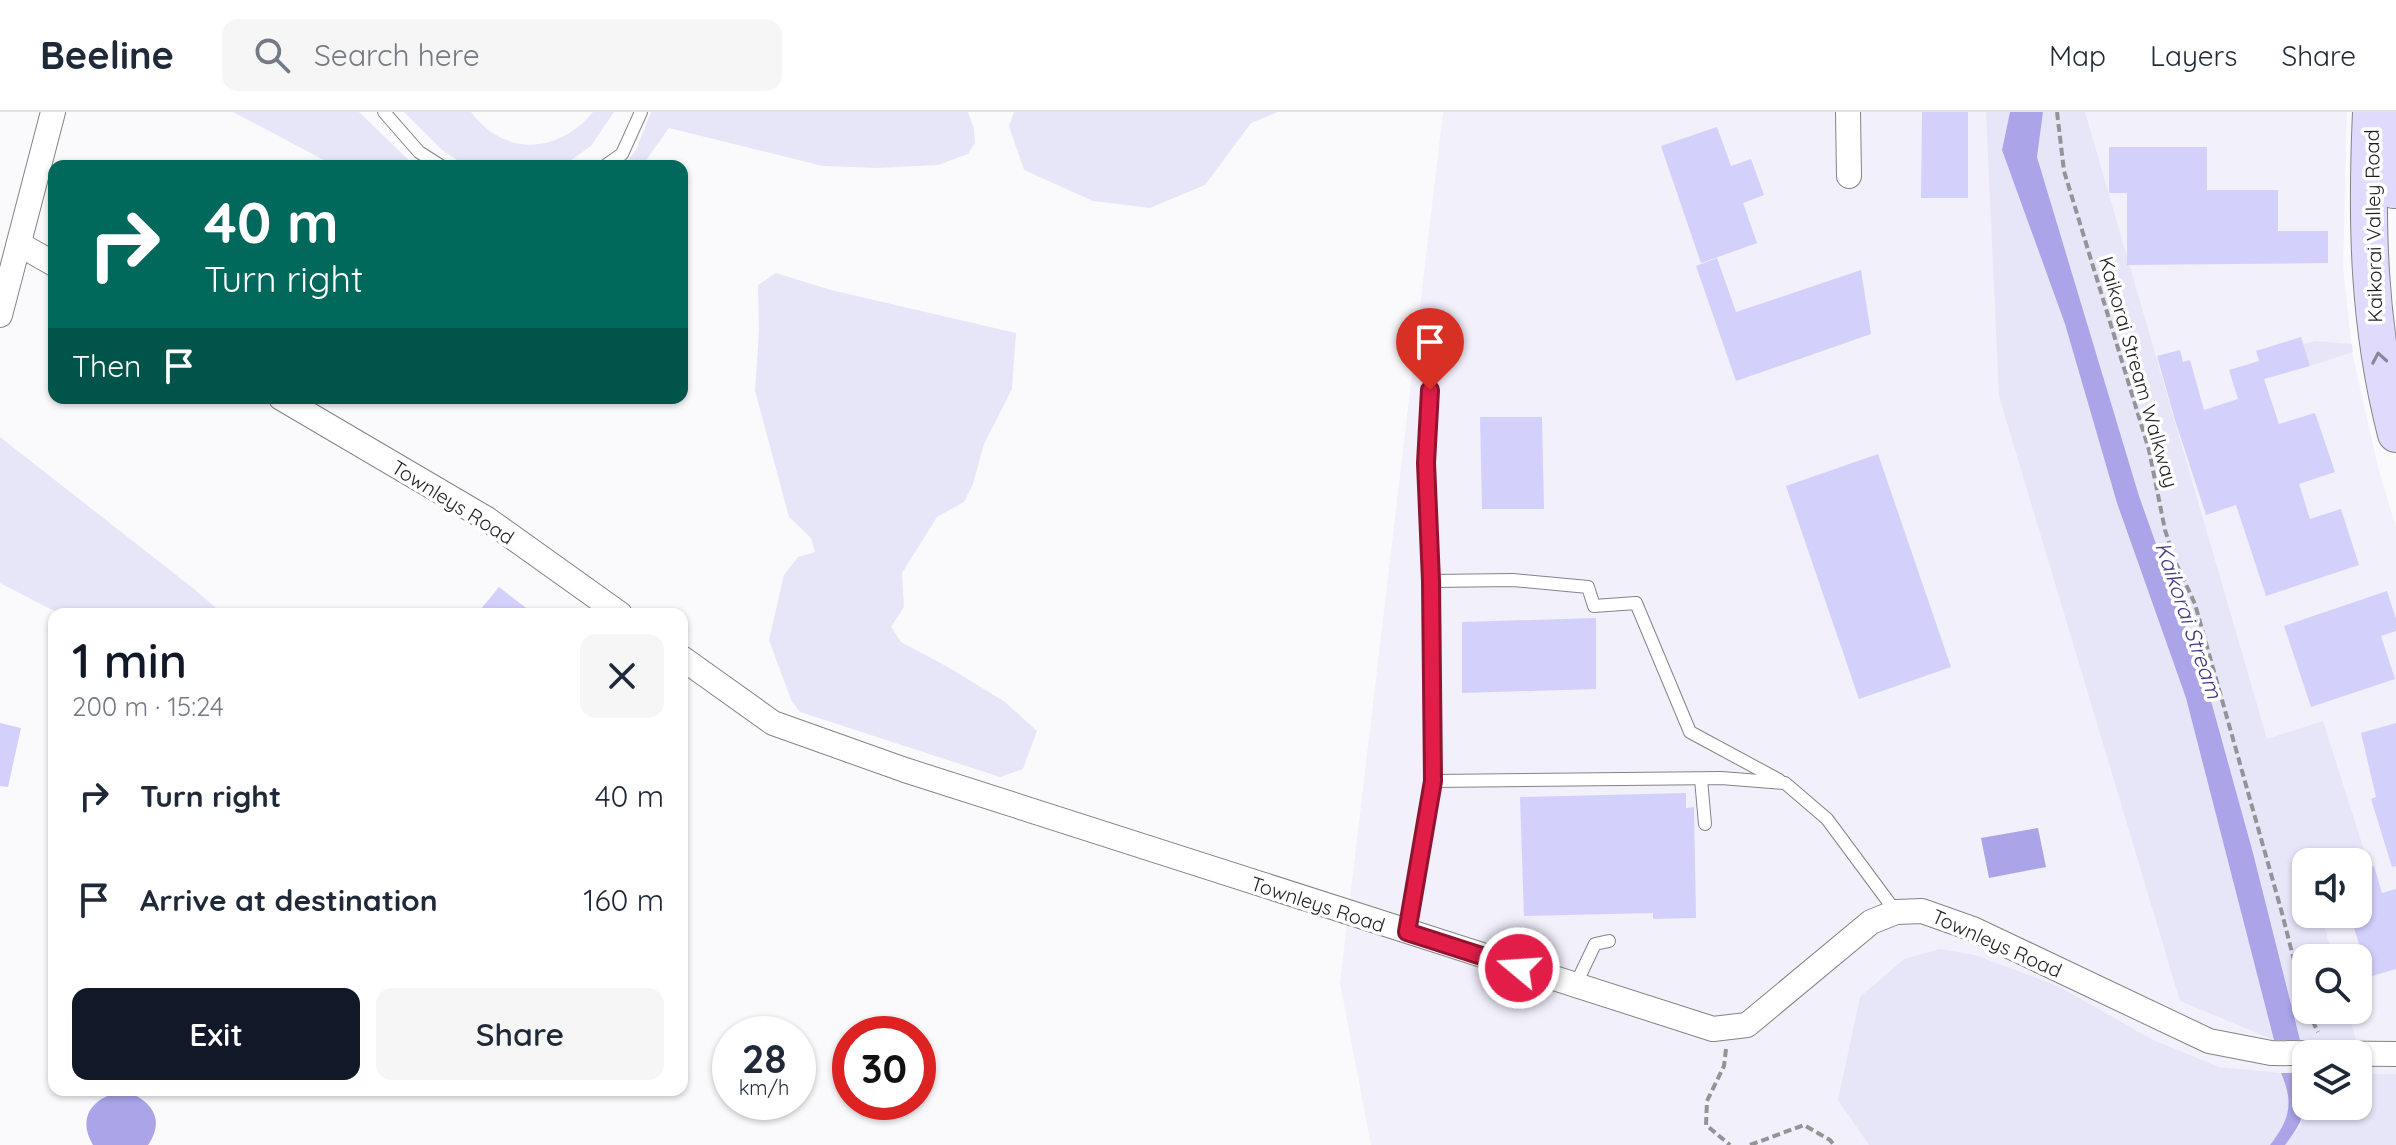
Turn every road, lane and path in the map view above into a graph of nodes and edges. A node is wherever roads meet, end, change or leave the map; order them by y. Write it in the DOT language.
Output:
graph roads {
  1 [pos="53,112"];
  2 [pos="384,112"];
  3 [pos="641,112"];
  4 [pos="1848,112"];
  5 [pos="2057,112"];
  6 [pos="2371,112"];
  7 [pos="2396,124"];
  8 [pos="432,160"];
  9 [pos="614,160"];
  10 [pos="1849,176"];
  11 [pos="19,244"];
  12 [pos="48,261"];
  13 [pos="2396,295"];
  14 [pos="0,315"];
  15 [pos="1430,390"];
  16 [pos="291,404"];
  17 [pos="2396,434"];
  18 [pos="1431,581"];
  19 [pos="612,608"];
  20 [pos="688,662"];
  21 [pos="1701,779"];
  22 [pos="1433,781"];
  23 [pos="1785,783"];
  24 [pos="1705,824"];
  25 [pos="1896,912"];
  26 [pos="1407,932"];
  27 [pos="1609,941"];
  28 [pos="2292,953"];
  29 [pos="1575,986"];
  30 [pos="1729,1027"];
  31 [pos="2292,1052"];
  32 [pos="2372,1053"];
  33 [pos="2396,1054"];
  34 [pos="1730,1145"];
  35 [pos="1750,1145"];
  36 [pos="1834,1145"];
  1 -- 11 [label="street"];
  2 -- 8 [label="lane"];
  3 -- 9 [label="lane"];
  4 -- 10 [label="street"];
  5 -- 28 [label="path, Kaikorai Stream Walkway"];
  17 -- 6 [label="main road, Kaikorai Valley Road, one-way"];
  7 -- 13 [label="main road, Kaikorai Valley Road"];
  11 -- 12 [label="street"];
  11 -- 14 [label="street"];
  15 -- 18 [label="lane"];
  16 -- 19 [label="street, Townleys Road"];
  18 -- 22 [label="lane"];
  18 -- 23 [label="lane"];
  20 -- 26 [label="street, Townleys Road"];
  21 -- 22 [label="lane"];
  21 -- 23 [label="lane"];
  21 -- 24 [label="lane"];
  22 -- 26 [label="lane"];
  23 -- 25 [label="lane"];
  25 -- 30 [label="street"];
  25 -- 31 [label="street, Townleys Road"];
  26 -- 29 [label="street, Townleys Road"];
  27 -- 29 [label="lane"];
  29 -- 30 [label="street, Townleys Road"];
  30 -- 34 [label="path"];
  32 -- 33 [label="street, Townleys Road"];
  35 -- 36 [label="path"];
}
